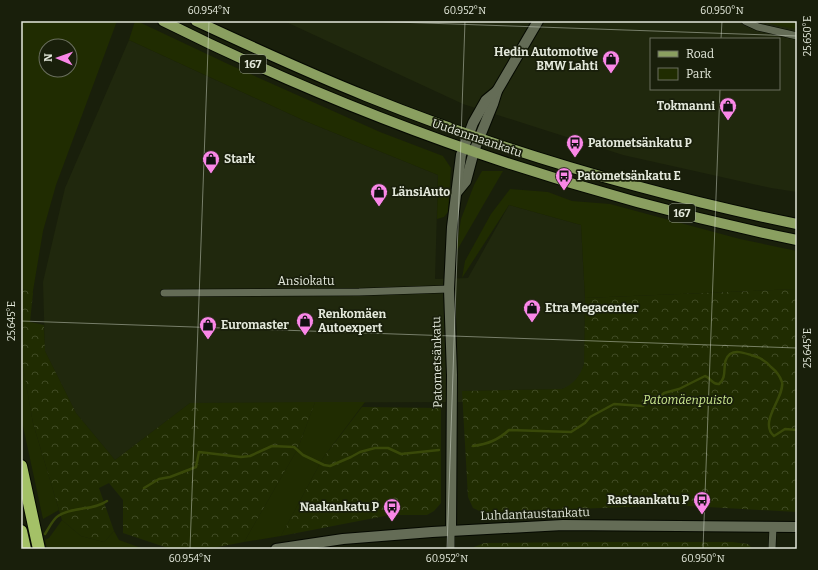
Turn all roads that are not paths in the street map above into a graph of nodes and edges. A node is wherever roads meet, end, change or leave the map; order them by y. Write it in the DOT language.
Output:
graph roads {
  1 [pos="163,21"];
  2 [pos="196,21"];
  3 [pos="538,21"];
  4 [pos="745,21"];
  5 [pos="797,36"];
  6 [pos="497,91"];
  7 [pos="469,134"];
  8 [pos="479,137"];
  9 [pos="464,148"];
  10 [pos="474,151"];
  11 [pos="457,192"];
  12 [pos="797,224"];
  13 [pos="797,240"];
  14 [pos="449,289"];
  15 [pos="164,293"];
  16 [pos="21,466"];
  17 [pos="773,527"];
  18 [pos="797,527"];
  19 [pos="21,531"];
  20 [pos="451,531"];
  21 [pos="25,549"];
  22 [pos="39,549"];
  23 [pos="276,549"];
  24 [pos="451,549"];
  25 [pos="772,549"];
  1 -- 9 [label="main road, Uudenmaankatu / 167"];
  2 -- 7 [label="main road, Uudenmaankatu / 167"];
  3 -- 6 [label="street"];
  4 -- 5 [label="street"];
  6 -- 7 [label="street, Patometsänkatu"];
  6 -- 8 [label="street, Patometsänkatu"];
  7 -- 8 [label="main road, Uudenmaankatu / 167"];
  7 -- 9 [label="street, Patometsänkatu"];
  8 -- 10 [label="street, Patometsänkatu"];
  8 -- 12 [label="main road, Uudenmaankatu / 167"];
  9 -- 10 [label="main road, Uudenmaankatu / 167"];
  9 -- 11 [label="street, Patometsänkatu"];
  10 -- 11 [label="street, Patometsänkatu"];
  10 -- 13 [label="main road, Uudenmaankatu / 167"];
  11 -- 14 [label="street, Patometsänkatu"];
  14 -- 15 [label="street, Ansiokatu"];
  14 -- 20 [label="street, Patometsänkatu"];
  16 -- 22 [label="highway"];
  17 -- 18 [label="street, Luhdantaustankatu"];
  17 -- 20 [label="street, Luhdantaustankatu"];
  17 -- 25 [label="street"];
  19 -- 21 [label="highway"];
  20 -- 23 [label="street, Luhdantaustankatu"];
  20 -- 24 [label="street"];
}
